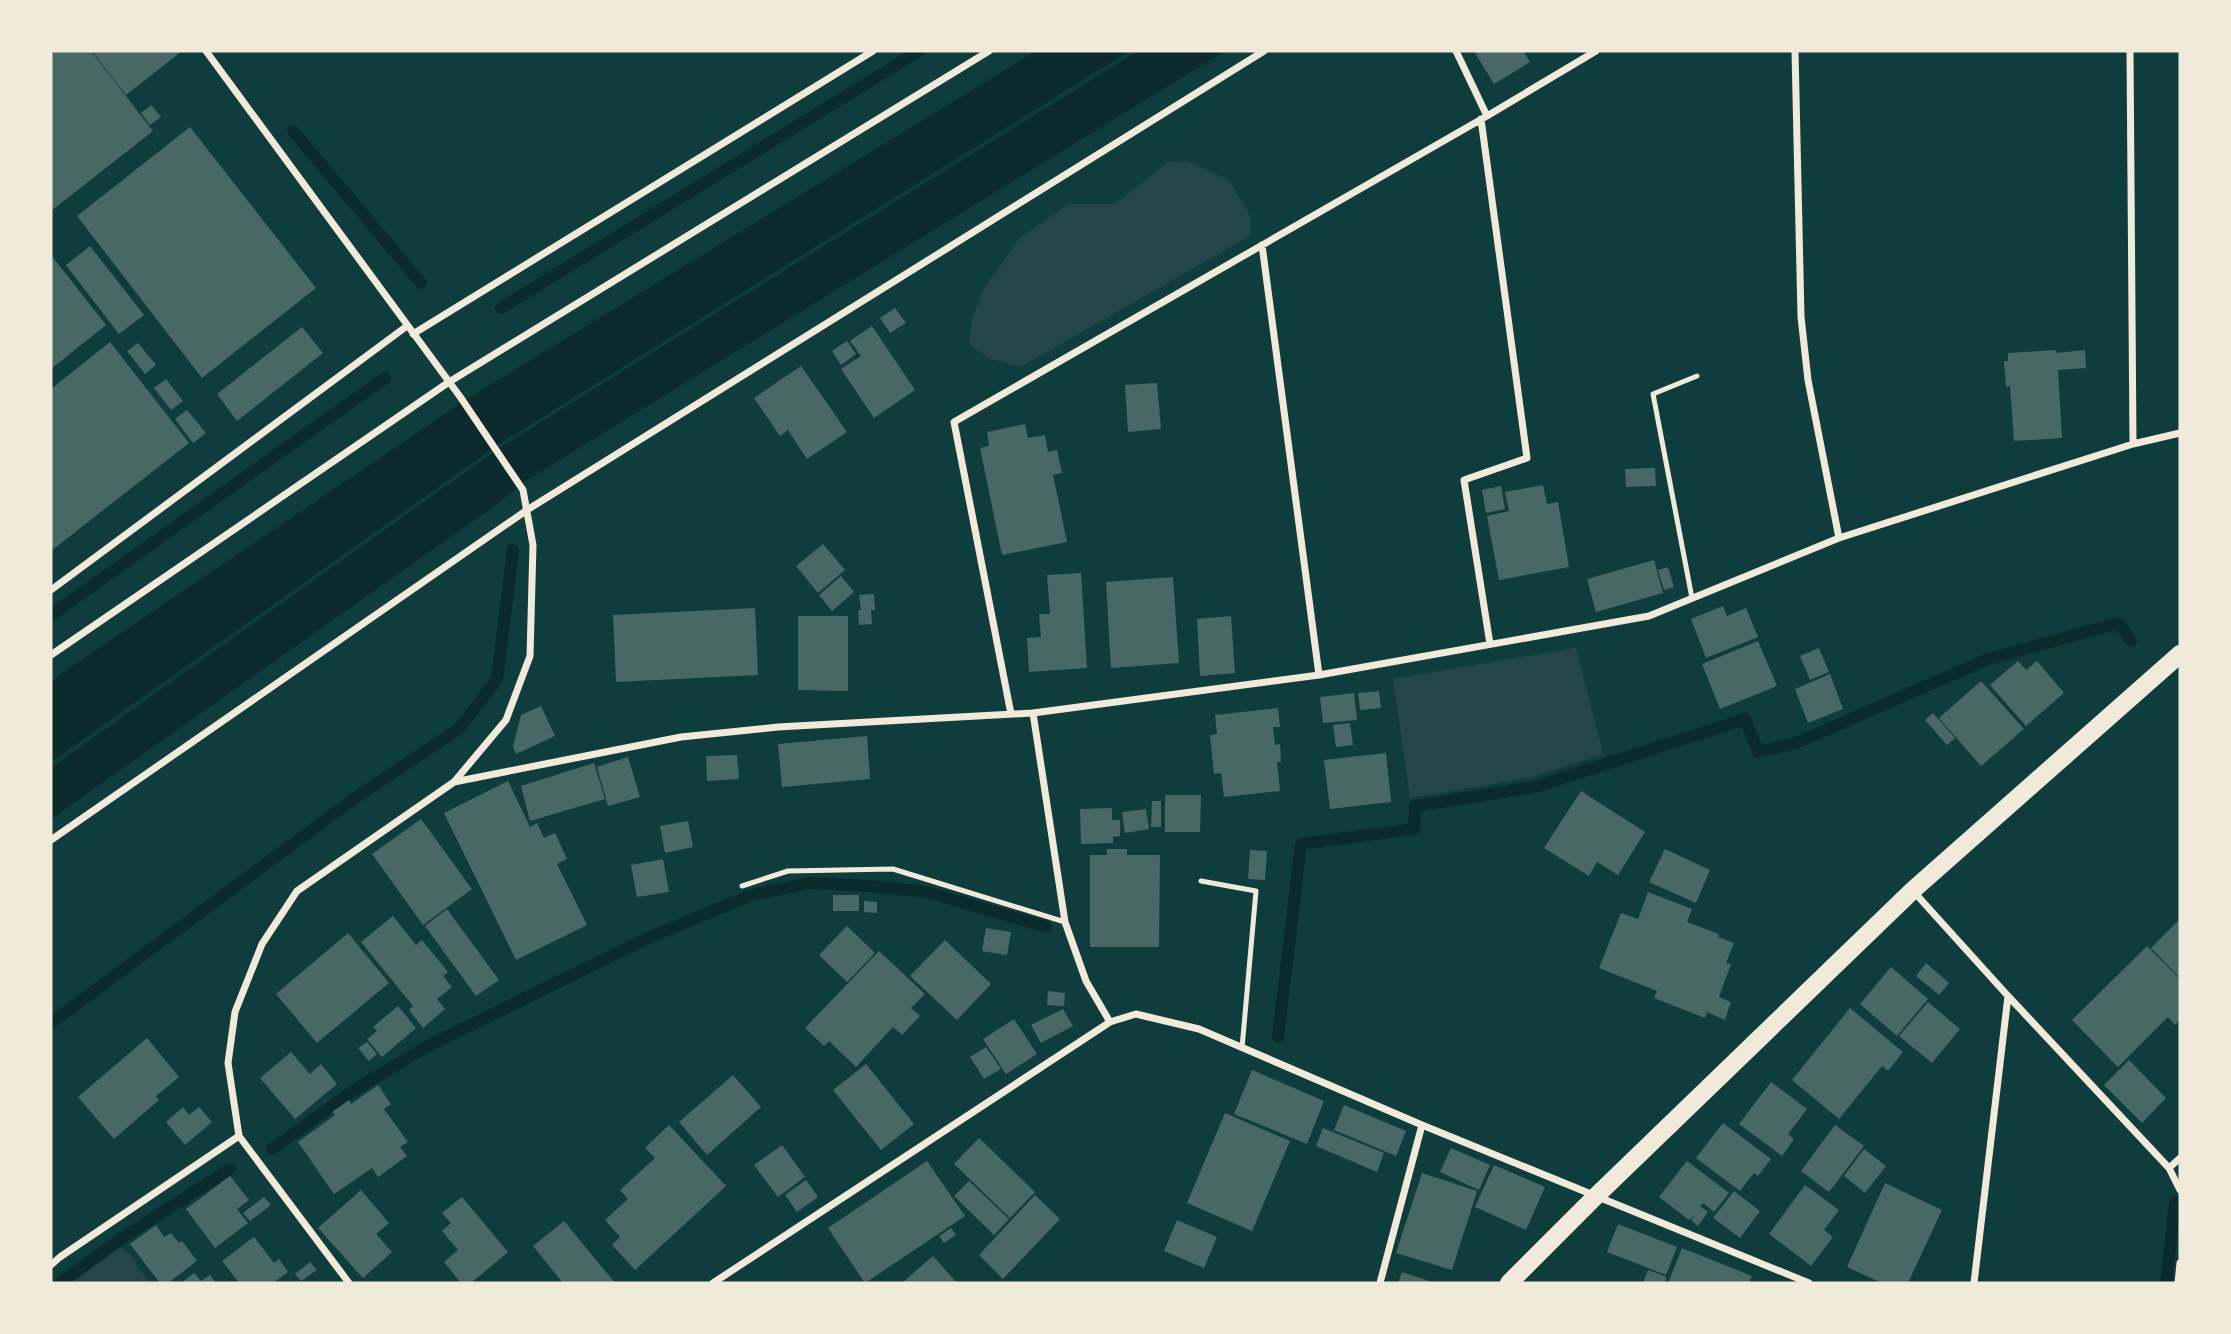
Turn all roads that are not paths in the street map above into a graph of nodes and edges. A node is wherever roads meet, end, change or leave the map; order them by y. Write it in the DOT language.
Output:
graph roads {
  1 [pos="206,51"];
  2 [pos="873,51"];
  3 [pos="989,51"];
  4 [pos="1264,51"];
  5 [pos="1456,51"];
  6 [pos="1596,51"];
  7 [pos="1795,51"];
  8 [pos="2130,51"];
  9 [pos="1484,117"];
  10 [pos="1262,245"];
  11 [pos="407,326"];
  12 [pos="413,334"];
  13 [pos="1697,376"];
  14 [pos="449,382"];
  15 [pos="2180,433"];
  16 [pos="2133,444"];
  17 [pos="527,510"];
  18 [pos="1839,538"];
  19 [pos="51,590"];
  20 [pos="1692,598"];
  21 [pos="1490,644"];
  22 [pos="2180,654"];
  23 [pos="51,655"];
  24 [pos="1319,675"];
  25 [pos="1033,713"];
  26 [pos="1011,714"];
  27 [pos="454,782"];
  28 [pos="51,840"];
  29 [pos="1201,881"];
  30 [pos="742,886"];
  31 [pos="1913,891"];
  32 [pos="1065,922"];
  33 [pos="2008,996"];
  34 [pos="1110,1022"];
  35 [pos="1242,1048"];
  36 [pos="1422,1125"];
  37 [pos="239,1136"];
  38 [pos="2180,1158"];
  39 [pos="2169,1168"];
  40 [pos="2180,1190"];
  41 [pos="1595,1197"];
  42 [pos="2180,1263"];
  43 [pos="51,1265"];
  44 [pos="349,1283"];
  45 [pos="713,1283"];
  46 [pos="1380,1283"];
  47 [pos="1509,1283"];
  48 [pos="1809,1283"];
  49 [pos="1974,1283"];
  50 [pos="2178,1283"];
  1 -- 11 [label="street"];
  2 -- 12 [label="street"];
  3 -- 14 [label="street"];
  4 -- 17 [label="street"];
  5 -- 9 [label="street"];
  6 -- 9 [label="street"];
  7 -- 18 [label="street"];
  8 -- 16 [label="street"];
  9 -- 10 [label="street"];
  9 -- 21 [label="street"];
  10 -- 24 [label="street"];
  10 -- 26 [label="street"];
  11 -- 12 [label="street"];
  11 -- 19 [label="street"];
  12 -- 14 [label="street"];
  13 -- 20 [label="lane"];
  14 -- 17 [label="street"];
  14 -- 23 [label="street"];
  15 -- 16 [label="street"];
  16 -- 18 [label="street"];
  17 -- 27 [label="street"];
  17 -- 28 [label="street"];
  18 -- 20 [label="street"];
  20 -- 21 [label="street"];
  21 -- 24 [label="street"];
  22 -- 31 [label="main road"];
  24 -- 25 [label="street"];
  25 -- 26 [label="street"];
  25 -- 32 [label="street"];
  26 -- 27 [label="street"];
  27 -- 37 [label="street"];
  29 -- 35 [label="lane"];
  30 -- 32 [label="lane"];
  31 -- 33 [label="street"];
  31 -- 41 [label="main road"];
  32 -- 34 [label="street"];
  33 -- 39 [label="street"];
  33 -- 49 [label="street"];
  34 -- 35 [label="street"];
  34 -- 45 [label="street"];
  35 -- 36 [label="street"];
  36 -- 41 [label="street"];
  36 -- 46 [label="street"];
  37 -- 43 [label="street"];
  37 -- 44 [label="street"];
  38 -- 39 [label="street"];
  39 -- 40 [label="street"];
  41 -- 47 [label="main road"];
  41 -- 48 [label="street"];
  42 -- 50 [label="street"];
}
